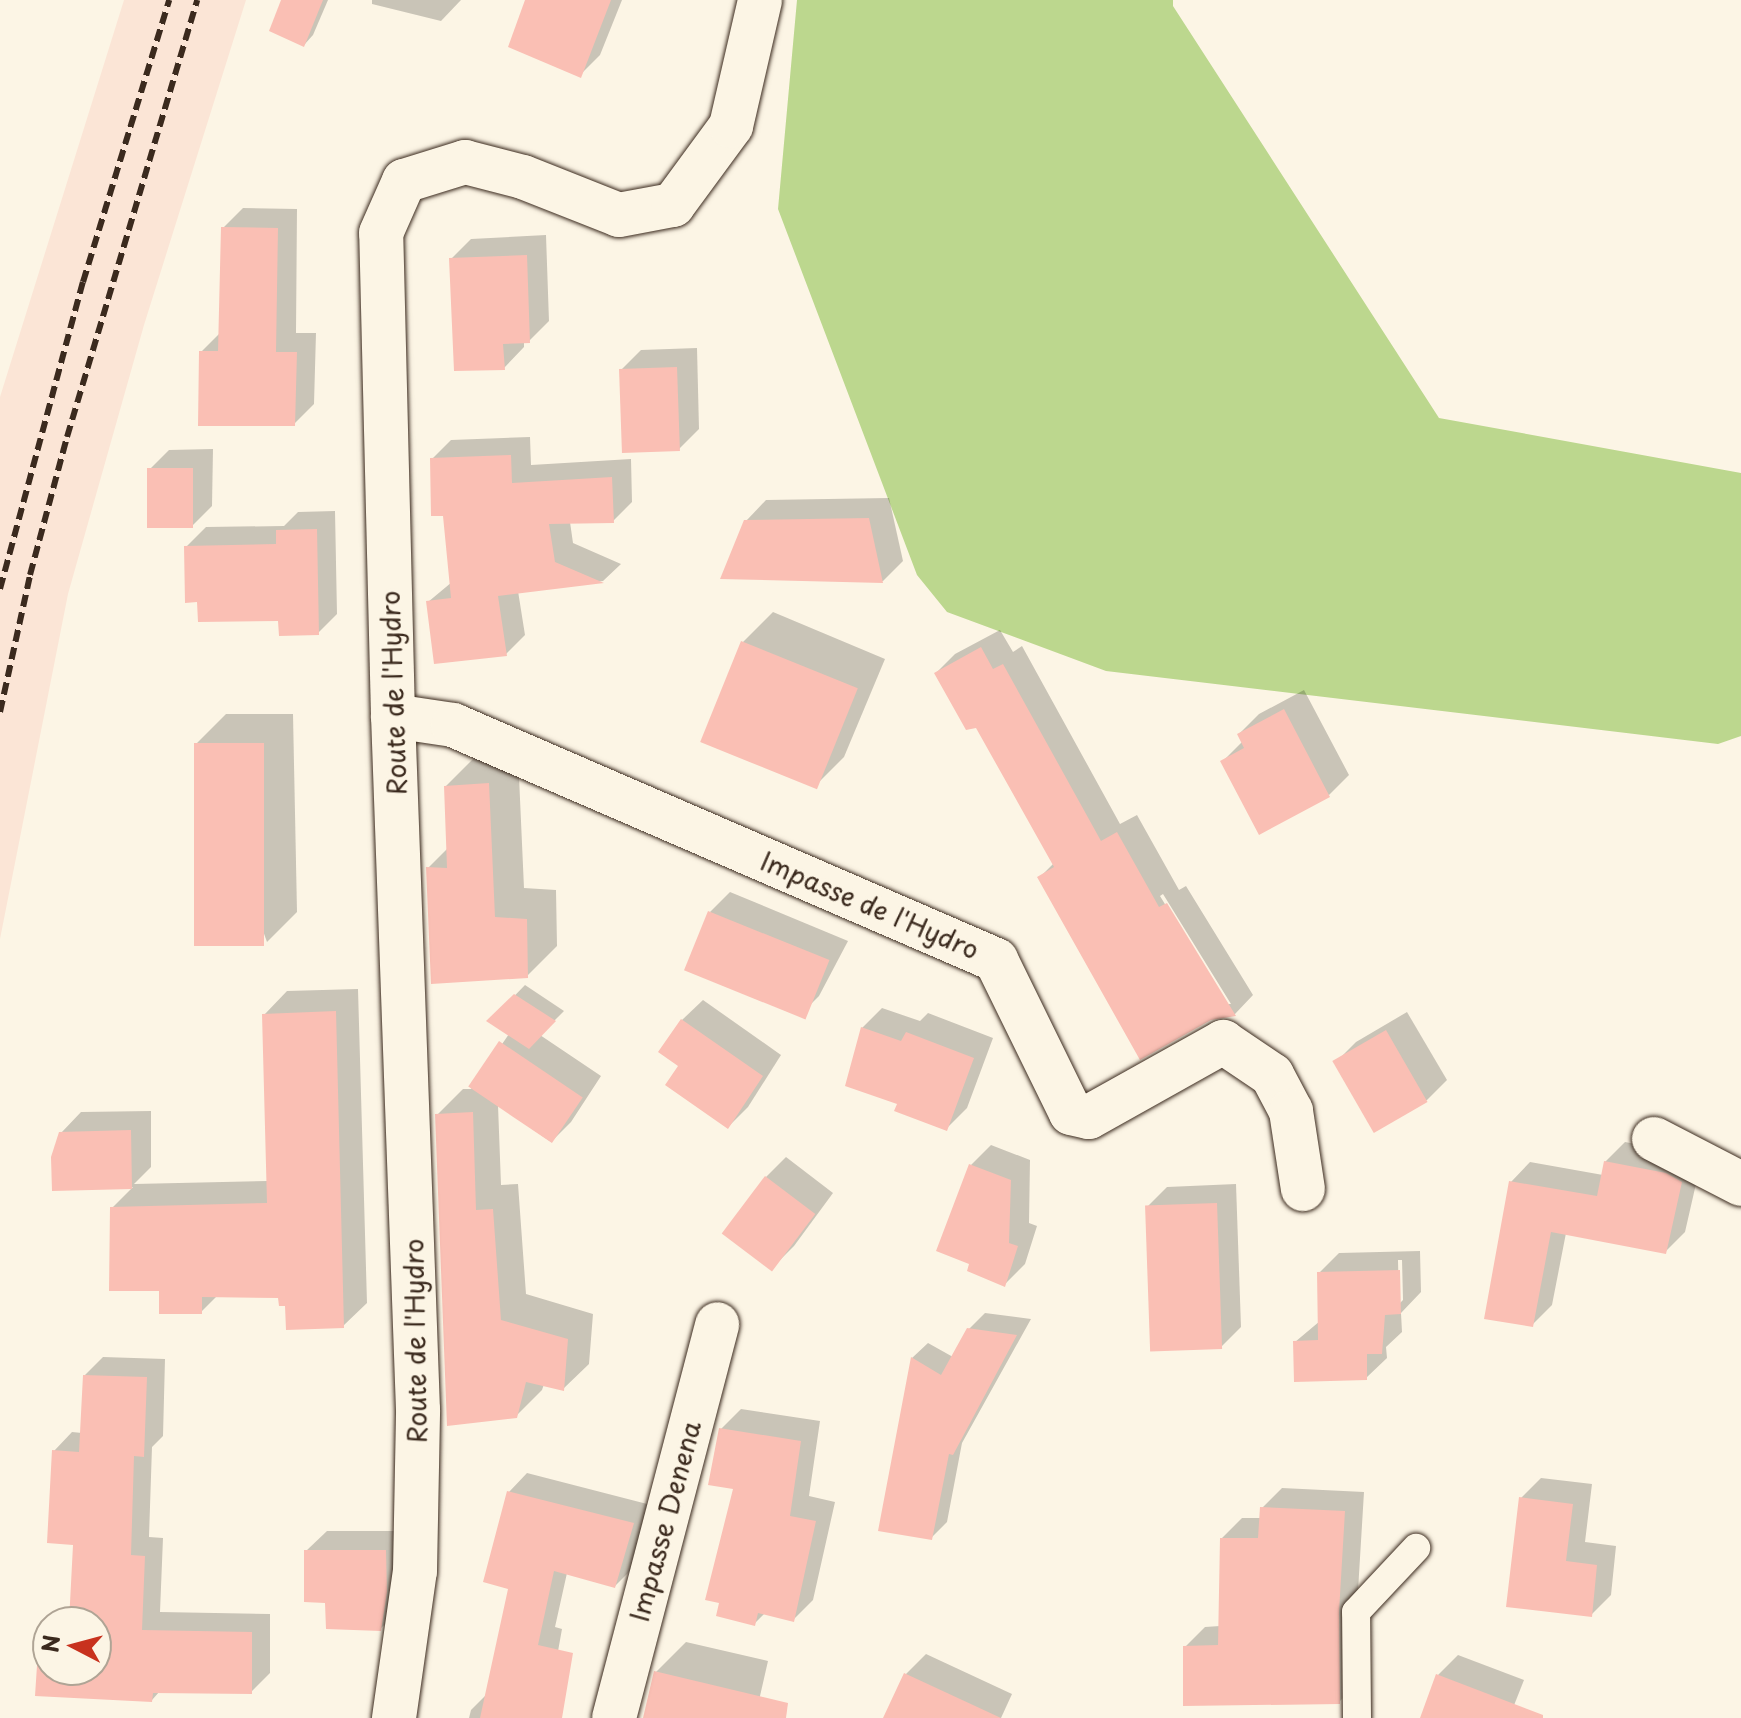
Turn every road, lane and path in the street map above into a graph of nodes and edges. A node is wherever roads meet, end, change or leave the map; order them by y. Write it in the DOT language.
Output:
graph roads {
  1 [pos="760,0"];
  2 [pos="393,716"];
  3 [pos="1654,1139"];
  4 [pos="1741,1184"];
  5 [pos="1303,1189"];
  6 [pos="717,1324"];
  7 [pos="1416,1548"];
  8 [pos="394,1718"];
  9 [pos="614,1718"];
  10 [pos="1357,1718"];
  1 -- 2 [label="street, Route de l'Hydro"];
  2 -- 5 [label="street, Impasse de l'Hydro"];
  2 -- 8 [label="street, Route de l'Hydro"];
  3 -- 4 [label="street"];
  6 -- 9 [label="street, Impasse Denena"];
  7 -- 10 [label="lane"];
}
